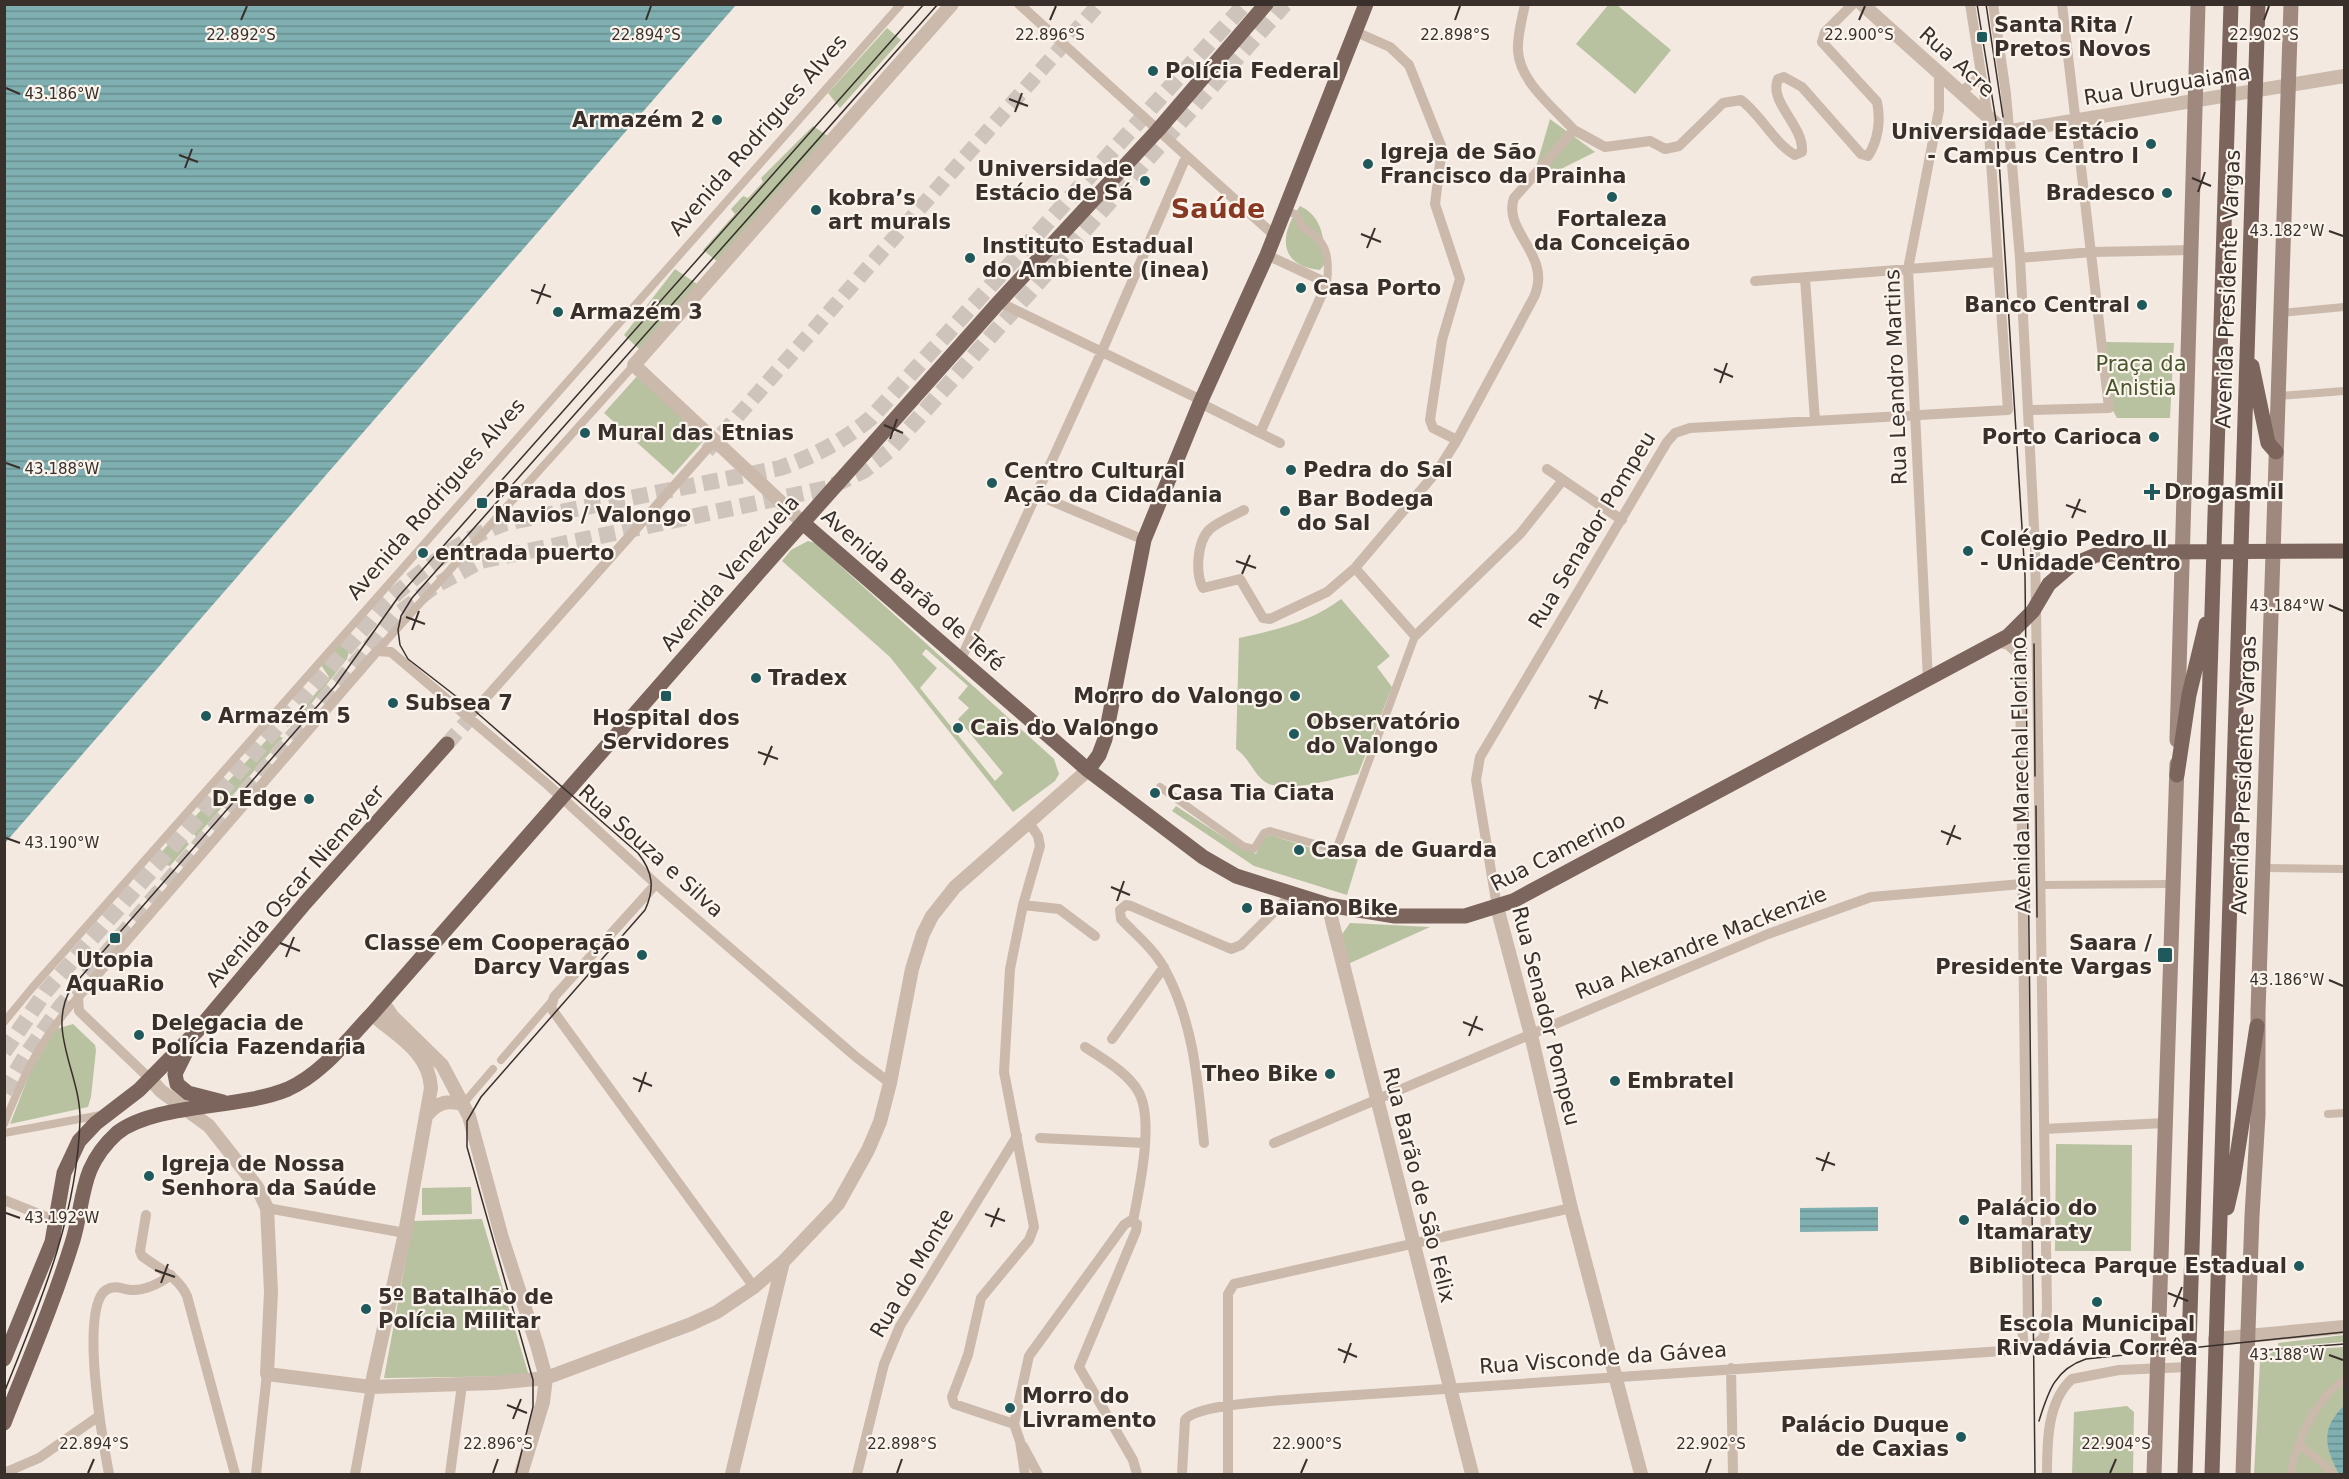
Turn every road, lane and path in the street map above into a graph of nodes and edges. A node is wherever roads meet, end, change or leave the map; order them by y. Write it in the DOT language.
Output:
graph roads {
  1 [pos="901,4"];
  2 [pos="952,4"];
  3 [pos="1019,4"];
  4 [pos="1266,4"];
  5 [pos="1366,4"];
  6 [pos="1525,4"];
  7 [pos="1853,4"];
  8 [pos="1862,4"];
  9 [pos="1970,4"];
  10 [pos="1993,4"];
  11 [pos="2062,4"];
  12 [pos="2198,4"];
  13 [pos="2231,4"];
  14 [pos="2258,4"];
  15 [pos="2291,4"];
  16 [pos="1356,33"];
  17 [pos="1939,74"];
  18 [pos="1981,76"];
  19 [pos="2344,76"];
  20 [pos="2286,86"];
  21 [pos="1961,92"];
  22 [pos="2256,92"];
  23 [pos="2227,97"];
  24 [pos="2196,101"];
  25 [pos="2077,121"];
  26 [pos="1998,126"];
  27 [pos="1158,130"];
  28 [pos="1574,130"];
  29 [pos="1186,157"];
  30 [pos="1285,210"];
  31 [pos="1275,236"];
  32 [pos="2192,250"];
  33 [pos="2092,252"];
  34 [pos="1267,255"];
  35 [pos="2020,258"];
  36 [pos="1998,262"];
  37 [pos="1908,269"];
  38 [pos="1805,278"];
  39 [pos="1755,281"];
  40 [pos="1327,283"];
  41 [pos="999,302"];
  42 [pos="2344,307"];
  43 [pos="2280,313"];
  44 [pos="2247,339"];
  45 [pos="1102,351"];
  46 [pos="634,365"];
  47 [pos="2344,391"];
  48 [pos="2278,396"];
  49 [pos="1201,401"];
  50 [pos="2029,410"];
  51 [pos="1917,416"];
  52 [pos="1815,421"];
  53 [pos="1260,433"];
  54 [pos="1457,440"];
  55 [pos="714,441"];
  56 [pos="1280,443"];
  57 [pos="2276,452"];
  58 [pos="1547,469"];
  59 [pos="1563,480"];
  60 [pos="1035,494"];
  61 [pos="1244,510"];
  62 [pos="1622,520"];
  63 [pos="803,523"];
  64 [pos="1144,540"];
  65 [pos="2344,551"];
  66 [pos="2240,552"];
  67 [pos="2183,553"];
  68 [pos="2215,553"];
  69 [pos="2273,553"];
  70 [pos="1356,568"];
  71 [pos="2213,598"];
  72 [pos="2038,602"];
  73 [pos="1415,636"];
  74 [pos="1996,642"];
  75 [pos="381,650"];
  76 [pos="961,659"];
  77 [pos="1929,680"];
  78 [pos="468,718"];
  79 [pos="447,744"];
  80 [pos="1088,770"];
  81 [pos="2177,775"];
  82 [pos="1160,787"];
  83 [pos="562,797"];
  84 [pos="1030,824"];
  85 [pos="2262,868"];
  86 [pos="2344,869"];
  87 [pos="656,884"];
  88 [pos="2022,884"];
  89 [pos="2173,884"];
  90 [pos="2042,885"];
  91 [pos="1291,895"];
  92 [pos="1023,905"];
  93 [pos="1328,905"];
  94 [pos="1497,907"];
  95 [pos="1095,936"];
  96 [pos="1164,967"];
  97 [pos="77,1000"];
  98 [pos="382,1001"];
  99 [pos="551,1002"];
  100 [pos="372,1014"];
  101 [pos="4,1022"];
  102 [pos="2258,1026"];
  103 [pos="198,1030"];
  104 [pos="1531,1035"];
  105 [pos="1112,1039"];
  106 [pos="1085,1047"];
  107 [pos="501,1060"];
  108 [pos="493,1070"];
  109 [pos="150,1079"];
  110 [pos="890,1083"];
  111 [pos="1375,1100"];
  112 [pos="229,1103"];
  113 [pos="463,1104"];
  114 [pos="190,1111"];
  115 [pos="2344,1113"];
  116 [pos="107,1114"];
  117 [pos="428,1114"];
  118 [pos="2328,1114"];
  119 [pos="4,1124"];
  120 [pos="2165,1124"];
  121 [pos="2044,1129"];
  122 [pos="4,1133"];
  123 [pos="1017,1136"];
  124 [pos="1040,1138"];
  125 [pos="1145,1143"];
  126 [pos="1204,1143"];
  127 [pos="1274,1143"];
  128 [pos="4,1200"];
  129 [pos="267,1208"];
  130 [pos="1571,1208"];
  131 [pos="146,1215"];
  132 [pos="56,1221"];
  133 [pos="1133,1221"];
  134 [pos="405,1233"];
  135 [pos="2219,1237"];
  136 [pos="1412,1244"];
  137 [pos="783,1262"];
  138 [pos="171,1275"];
  139 [pos="753,1287"];
  140 [pos="2344,1327"];
  141 [pos="2248,1336"];
  142 [pos="2216,1339"];
  143 [pos="2024,1348"];
  144 [pos="4,1359"];
  145 [pos="2157,1367"];
  146 [pos="2189,1367"];
  147 [pos="1731,1368"];
  148 [pos="267,1374"];
  149 [pos="1616,1376"];
  150 [pos="546,1378"];
  151 [pos="2344,1381"];
  152 [pos="462,1385"];
  153 [pos="371,1387"];
  154 [pos="1451,1389"];
  155 [pos="1227,1407"];
  156 [pos="99,1416"];
  157 [pos="4,1423"];
  158 [pos="1014,1424"];
  159 [pos="1020,1441"];
  160 [pos="2299,1445"];
  161 [pos="4,1473"];
  162 [pos="108,1474"];
  163 [pos="235,1474"];
  164 [pos="256,1474"];
  165 [pos="355,1474"];
  166 [pos="450,1474"];
  167 [pos="521,1474"];
  168 [pos="732,1474"];
  169 [pos="857,1474"];
  170 [pos="1025,1474"];
  171 [pos="1038,1474"];
  172 [pos="1137,1474"];
  173 [pos="1182,1474"];
  174 [pos="1228,1474"];
  175 [pos="1472,1474"];
  176 [pos="1641,1474"];
  177 [pos="1733,1474"];
  178 [pos="2047,1474"];
  179 [pos="2154,1474"];
  180 [pos="2185,1474"];
  181 [pos="2212,1474"];
  182 [pos="2243,1474"];
  183 [pos="2290,1474"];
  184 [pos="2333,1474"];
  1 -- 101 [label="street, Avenida Rodrigues Alves"];
  2 -- 46 [label="street"];
  3 -- 27 [label="street"];
  4 -- 27 [label="main road, Avenida Venezuela"];
  5 -- 16 [label="main road"];
  6 -- 28 [label="street"];
  7 -- 28 [label="street"];
  8 -- 17 [label="street, Rua Acre"];
  9 -- 18 [label="street, Avenida Marechal Floriano"];
  10 -- 26 [label="street, Avenida Marechal Floriano"];
  11 -- 25 [label="street"];
  12 -- 24 [label="main road, Avenida Presidente Vargas"];
  13 -- 23 [label="main road, Avenida Presidente Vargas"];
  14 -- 22 [label="main road, Avenida Presidente Vargas"];
  15 -- 20 [label="main road, Avenida Presidente Vargas"];
  16 -- 30 [label="main road"];
  16 -- 54 [label="street"];
  17 -- 21 [label="street, Rua Acre"];
  17 -- 37 [label="street, Rua Leandro Martins"];
  18 -- 21 [label="street"];
  18 -- 26 [label="street, Avenida Marechal Floriano"];
  19 -- 20 [label="street, Rua Uruguaiana"];
  20 -- 22 [label="street, Rua Uruguaiana"];
  20 -- 43 [label="main road, Avenida Presidente Vargas"];
  21 -- 26 [label="street, Rua Acre"];
  22 -- 23 [label="street, Rua Uruguaiana"];
  22 -- 44 [label="main road, Avenida Presidente Vargas"];
  23 -- 24 [label="street, Rua Uruguaiana"];
  23 -- 68 [label="main road, Avenida Presidente Vargas"];
  24 -- 25 [label="street, Rua Uruguaiana"];
  24 -- 32 [label="main road, Avenida Presidente Vargas"];
  25 -- 26 [label="street, Rua Uruguaiana"];
  25 -- 33 [label="street"];
  26 -- 35 [label="street, Avenida Marechal Floriano"];
  26 -- 36 [label="street, Avenida Marechal Floriano"];
  27 -- 29 [label="street"];
  27 -- 41 [label="main road, Avenida Venezuela"];
  28 -- 54 [label="street"];
  29 -- 31 [label="street"];
  29 -- 45 [label="street"];
  30 -- 31 [label="main road"];
  30 -- 40 [label="street"];
  31 -- 34 [label="main road"];
  32 -- 33 [label="street"];
  32 -- 67 [label="main road, Avenida Presidente Vargas"];
  33 -- 35 [label="street"];
  33 -- 50 [label="street"];
  34 -- 40 [label="street"];
  34 -- 49 [label="main road"];
  35 -- 50 [label="street, Avenida Marechal Floriano"];
  36 -- 37 [label="street"];
  36 -- 51 [label="street, Avenida Marechal Floriano"];
  37 -- 38 [label="street"];
  37 -- 51 [label="street, Rua Leandro Martins"];
  38 -- 39 [label="street"];
  38 -- 52 [label="street"];
  40 -- 53 [label="street"];
  41 -- 45 [label="street"];
  41 -- 63 [label="main road, Avenida Venezuela"];
  42 -- 43 [label="street"];
  43 -- 48 [label="main road, Avenida Presidente Vargas"];
  44 -- 57 [label="main road"];
  44 -- 66 [label="main road, Avenida Presidente Vargas"];
  45 -- 49 [label="street"];
  45 -- 60 [label="street"];
  46 -- 55 [label="street, Avenida Barão de Tefé"];
  46 -- 75 [label="street"];
  47 -- 48 [label="street"];
  48 -- 57 [label="main road, Avenida Presidente Vargas"];
  49 -- 53 [label="street"];
  49 -- 64 [label="main road"];
  50 -- 72 [label="street, Avenida Marechal Floriano"];
  51 -- 52 [label="street"];
  51 -- 77 [label="street, Rua Leandro Martins"];
  52 -- 62 [label="street, Rua Senador Pompeu"];
  53 -- 56 [label="street"];
  54 -- 70 [label="street"];
  55 -- 63 [label="street, Avenida Barão de Tefé"];
  55 -- 78 [label="street"];
  57 -- 69 [label="main road, Avenida Presidente Vargas"];
  58 -- 59 [label="street"];
  59 -- 62 [label="street"];
  59 -- 73 [label="street"];
  60 -- 64 [label="street"];
  60 -- 76 [label="street"];
  61 -- 70 [label="street"];
  62 -- 94 [label="street, Rua Senador Pompeu"];
  63 -- 76 [label="main road, Avenida Barão de Tefé"];
  63 -- 83 [label="main road, Avenida Venezuela"];
  64 -- 80 [label="main road"];
  65 -- 69 [label="main road, Rua Camerino"];
  66 -- 68 [label="main road, Rua Camerino"];
  66 -- 69 [label="main road, Rua Camerino"];
  66 -- 135 [label="main road, Avenida Presidente Vargas"];
  67 -- 68 [label="main road, Rua Camerino"];
  67 -- 72 [label="main road, Rua Camerino"];
  67 -- 81 [label="main road, Avenida Presidente Vargas"];
  68 -- 71 [label="main road, Avenida Presidente Vargas"];
  69 -- 85 [label="main road, Avenida Presidente Vargas"];
  70 -- 73 [label="street"];
  71 -- 81 [label="main road"];
  71 -- 146 [label="main road, Avenida Presidente Vargas"];
  72 -- 74 [label="main road, Rua Camerino"];
  72 -- 90 [label="street, Avenida Marechal Floriano"];
  73 -- 82 [label="street"];
  74 -- 77 [label="main road, Rua Camerino"];
  74 -- 88 [label="street, Avenida Marechal Floriano"];
  75 -- 78 [label="street, Rua Souza e Silva"];
  75 -- 97 [label="street"];
  76 -- 80 [label="main road, Avenida Barão de Tefé"];
  77 -- 94 [label="main road, Rua Camerino"];
  78 -- 83 [label="street, Rua Souza e Silva"];
  79 -- 103 [label="main road, Avenida Oscar Niemeyer"];
  80 -- 84 [label="street"];
  80 -- 91 [label="main road, Rua Camerino"];
  81 -- 89 [label="main road, Avenida Presidente Vargas"];
  83 -- 87 [label="street, Rua Souza e Silva"];
  83 -- 98 [label="main road, Avenida Venezuela"];
  84 -- 92 [label="street"];
  84 -- 110 [label="street"];
  85 -- 86 [label="street"];
  85 -- 102 [label="main road, Avenida Presidente Vargas"];
  87 -- 99 [label="street"];
  87 -- 110 [label="street, Rua Souza e Silva"];
  88 -- 104 [label="street, Rua Alexandre Mackenzie"];
  88 -- 143 [label="street, Avenida Marechal Floriano"];
  89 -- 90 [label="street"];
  89 -- 120 [label="main road, Avenida Presidente Vargas"];
  90 -- 121 [label="street, Avenida Marechal Floriano"];
  91 -- 93 [label="main road, Rua Camerino"];
  91 -- 96 [label="street"];
  92 -- 95 [label="street"];
  92 -- 123 [label="street"];
  93 -- 94 [label="main road, Rua Camerino"];
  93 -- 111 [label="street, Rua Barão de São Félix"];
  94 -- 104 [label="street, Rua Senador Pompeu"];
  96 -- 105 [label="street"];
  96 -- 126 [label="street"];
  97 -- 109 [label="street"];
  97 -- 119 [label="street"];
  98 -- 100 [label="main road, Avenida Venezuela"];
  98 -- 113 [label="street"];
  99 -- 107 [label="street"];
  99 -- 139 [label="street"];
  100 -- 112 [label="main road, Avenida Venezuela"];
  100 -- 117 [label="street"];
  102 -- 135 [label="main road"];
  102 -- 141 [label="main road, Avenida Presidente Vargas"];
  103 -- 109 [label="main road, Avenida Oscar Niemeyer"];
  103 -- 112 [label="main road"];
  104 -- 111 [label="street, Rua Alexandre Mackenzie"];
  104 -- 130 [label="street, Rua Senador Pompeu"];
  106 -- 125 [label="street"];
  108 -- 113 [label="street"];
  109 -- 114 [label="street"];
  109 -- 116 [label="main road, Avenida Oscar Niemeyer"];
  110 -- 137 [label="street"];
  111 -- 127 [label="street, Rua Alexandre Mackenzie"];
  111 -- 136 [label="street, Rua Barão de São Félix"];
  112 -- 114 [label="main road, Avenida Venezuela"];
  113 -- 117 [label="street"];
  113 -- 150 [label="street"];
  114 -- 129 [label="street"];
  114 -- 157 [label="main road, Avenida Venezuela"];
  115 -- 118 [label="street"];
  116 -- 122 [label="street"];
  116 -- 132 [label="main road, Avenida Oscar Niemeyer"];
  117 -- 134 [label="street"];
  120 -- 121 [label="street"];
  120 -- 145 [label="main road, Avenida Presidente Vargas"];
  121 -- 143 [label="street, Avenida Marechal Floriano"];
  123 -- 158 [label="street"];
  123 -- 169 [label="street, Rua do Monte"];
  124 -- 125 [label="street"];
  125 -- 133 [label="street"];
  128 -- 132 [label="street"];
  129 -- 134 [label="street"];
  129 -- 148 [label="street"];
  130 -- 136 [label="street"];
  130 -- 149 [label="street, Rua Senador Pompeu"];
  131 -- 138 [label="street"];
  132 -- 144 [label="main road, Avenida Oscar Niemeyer"];
  133 -- 158 [label="street"];
  133 -- 172 [label="street"];
  134 -- 153 [label="street"];
  135 -- 142 [label="main road, Avenida Presidente Vargas"];
  136 -- 154 [label="street, Rua Barão de São Félix"];
  136 -- 155 [label="street"];
  137 -- 139 [label="street"];
  137 -- 168 [label="street"];
  138 -- 156 [label="street"];
  138 -- 163 [label="street"];
  139 -- 150 [label="street"];
  140 -- 141 [label="street"];
  141 -- 142 [label="street"];
  141 -- 182 [label="main road, Avenida Presidente Vargas"];
  142 -- 181 [label="main road, Avenida Presidente Vargas"];
  143 -- 147 [label="street, Rua Visconde da Gávea"];
  145 -- 146 [label="street"];
  145 -- 178 [label="street"];
  145 -- 179 [label="main road, Avenida Presidente Vargas"];
  146 -- 180 [label="main road, Avenida Presidente Vargas"];
  147 -- 149 [label="street, Rua Visconde da Gávea"];
  147 -- 177 [label="street"];
  148 -- 153 [label="street"];
  148 -- 164 [label="street"];
  149 -- 154 [label="street, Rua Visconde da Gávea"];
  149 -- 176 [label="street, Rua Senador Pompeu"];
  150 -- 152 [label="street"];
  150 -- 167 [label="street"];
  151 -- 160 [label="street"];
  152 -- 153 [label="street"];
  152 -- 166 [label="street"];
  153 -- 165 [label="street"];
  154 -- 155 [label="street, Rua Visconde da Gávea"];
  154 -- 175 [label="street, Rua Barão de São Félix"];
  155 -- 173 [label="street, Rua Visconde da Gávea"];
  155 -- 174 [label="street"];
  156 -- 161 [label="street"];
  156 -- 162 [label="street"];
  158 -- 159 [label="street"];
  159 -- 170 [label="street"];
  159 -- 171 [label="street"];
  160 -- 183 [label="street"];
  160 -- 184 [label="street"];
}
